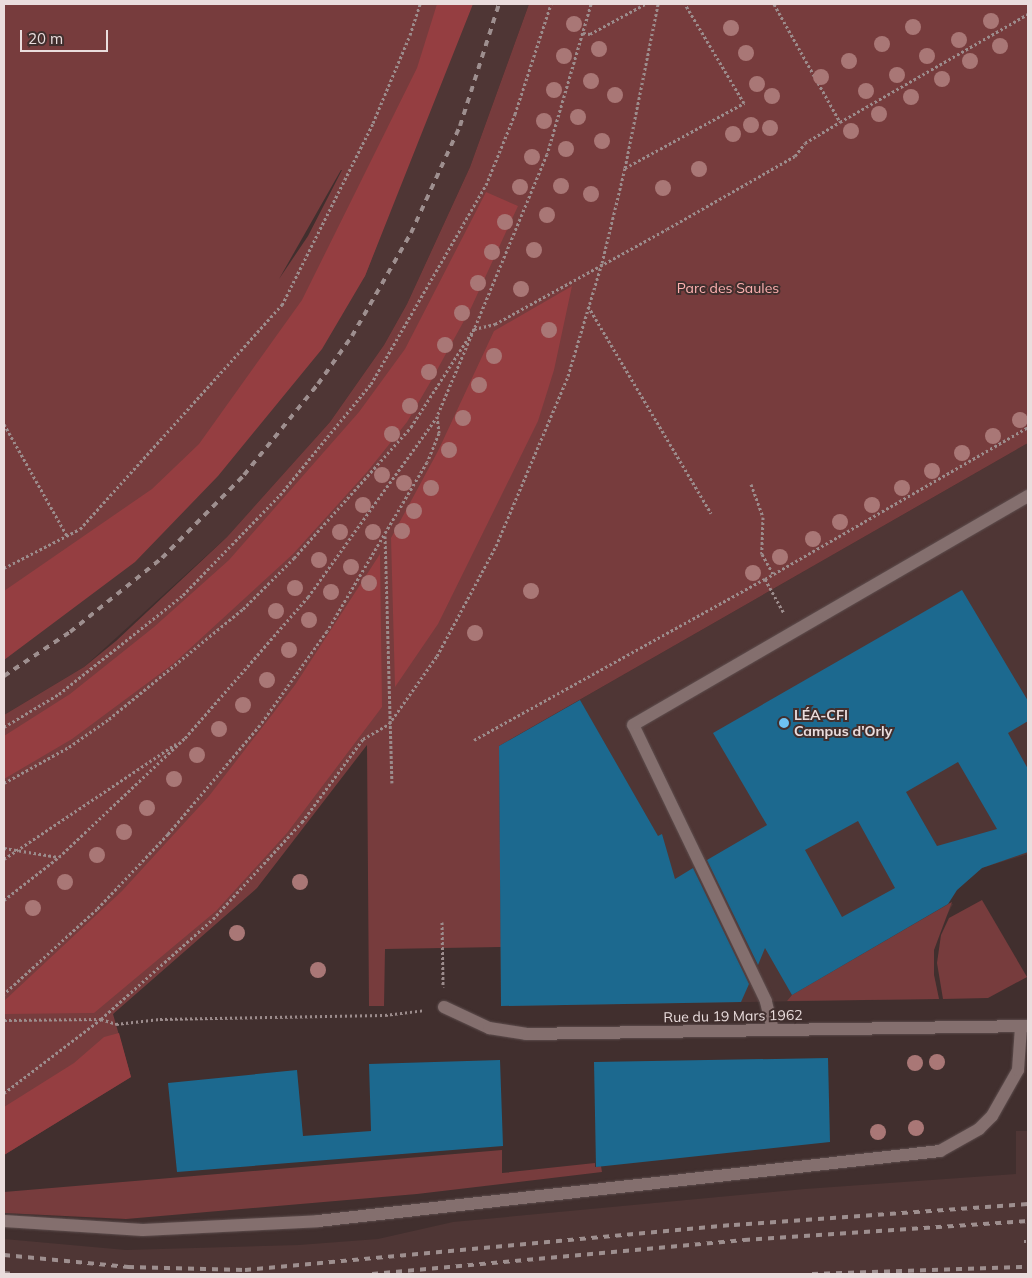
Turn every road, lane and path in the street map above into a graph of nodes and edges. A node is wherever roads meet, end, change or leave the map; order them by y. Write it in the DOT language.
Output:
graph roads {
  1 [pos="420,4"];
  2 [pos="551,4"];
  3 [pos="591,4"];
  4 [pos="645,4"];
  5 [pos="658,4"];
  6 [pos="685,4"];
  7 [pos="774,4"];
  8 [pos="1028,14"];
  9 [pos="583,33"];
  10 [pos="840,122"];
  11 [pos="625,168"];
  12 [pos="602,263"];
  13 [pos="588,306"];
  14 [pos="474,329"];
  15 [pos="438,416"];
  16 [pos="4,424"];
  17 [pos="1028,427"];
  18 [pos="751,484"];
  19 [pos="1028,496"];
  20 [pos="711,513"];
  21 [pos="385,535"];
  22 [pos="66,536"];
  23 [pos="4,568"];
  24 [pos="773,574"];
  25 [pos="765,578"];
  26 [pos="794,631"];
  27 [pos="389,724"];
  28 [pos="4,727"];
  29 [pos="185,738"];
  30 [pos="474,740"];
  31 [pos="4,783"];
  32 [pos="392,784"];
  33 [pos="4,848"];
  34 [pos="16,852"];
  35 [pos="59,857"];
  36 [pos="4,858"];
  37 [pos="4,900"];
  38 [pos="442,922"];
  39 [pos="4,994"];
  40 [pos="444,1007"];
  41 [pos="101,1019"];
  42 [pos="4,1020"];
  43 [pos="1024,1027"];
  44 [pos="773,1030"];
  45 [pos="4,1092"];
  46 [pos="4,1221"];
  1 -- 22 [label="path"];
  2 -- 28 [label="path"];
  3 -- 9 [label="path"];
  4 -- 9 [label="path"];
  5 -- 11 [label="path"];
  6 -- 11 [label="path"];
  7 -- 10 [label="path"];
  8 -- 10 [label="path"];
  9 -- 14 [label="path"];
  10 -- 12 [label="path"];
  11 -- 12 [label="path"];
  12 -- 13 [label="path"];
  12 -- 14 [label="path"];
  13 -- 20 [label="path"];
  13 -- 27 [label="path"];
  14 -- 15 [label="path"];
  14 -- 31 [label="path"];
  15 -- 21 [label="path"];
  15 -- 29 [label="path"];
  16 -- 22 [label="path"];
  17 -- 24 [label="path"];
  18 -- 24 [label="path"];
  19 -- 26 [label="street"];
  21 -- 27 [label="path"];
  21 -- 39 [label="path"];
  22 -- 23 [label="path"];
  24 -- 25 [label="path"];
  25 -- 26 [label="path"];
  25 -- 30 [label="path"];
  26 -- 44 [label="street"];
  27 -- 32 [label="path"];
  27 -- 41 [label="path"];
  29 -- 34 [label="path"];
  29 -- 35 [label="path"];
  33 -- 34 [label="path"];
  34 -- 35 [label="path"];
  34 -- 36 [label="path"];
  35 -- 37 [label="path"];
  38 -- 40 [label="path"];
  40 -- 41 [label="path"];
  40 -- 44 [label="street, Rue du 19 Mars 1962"];
  41 -- 42 [label="path"];
  41 -- 45 [label="path"];
  43 -- 44 [label="street, Rue du 19 Mars 1962"];
  43 -- 46 [label="street"];
}
